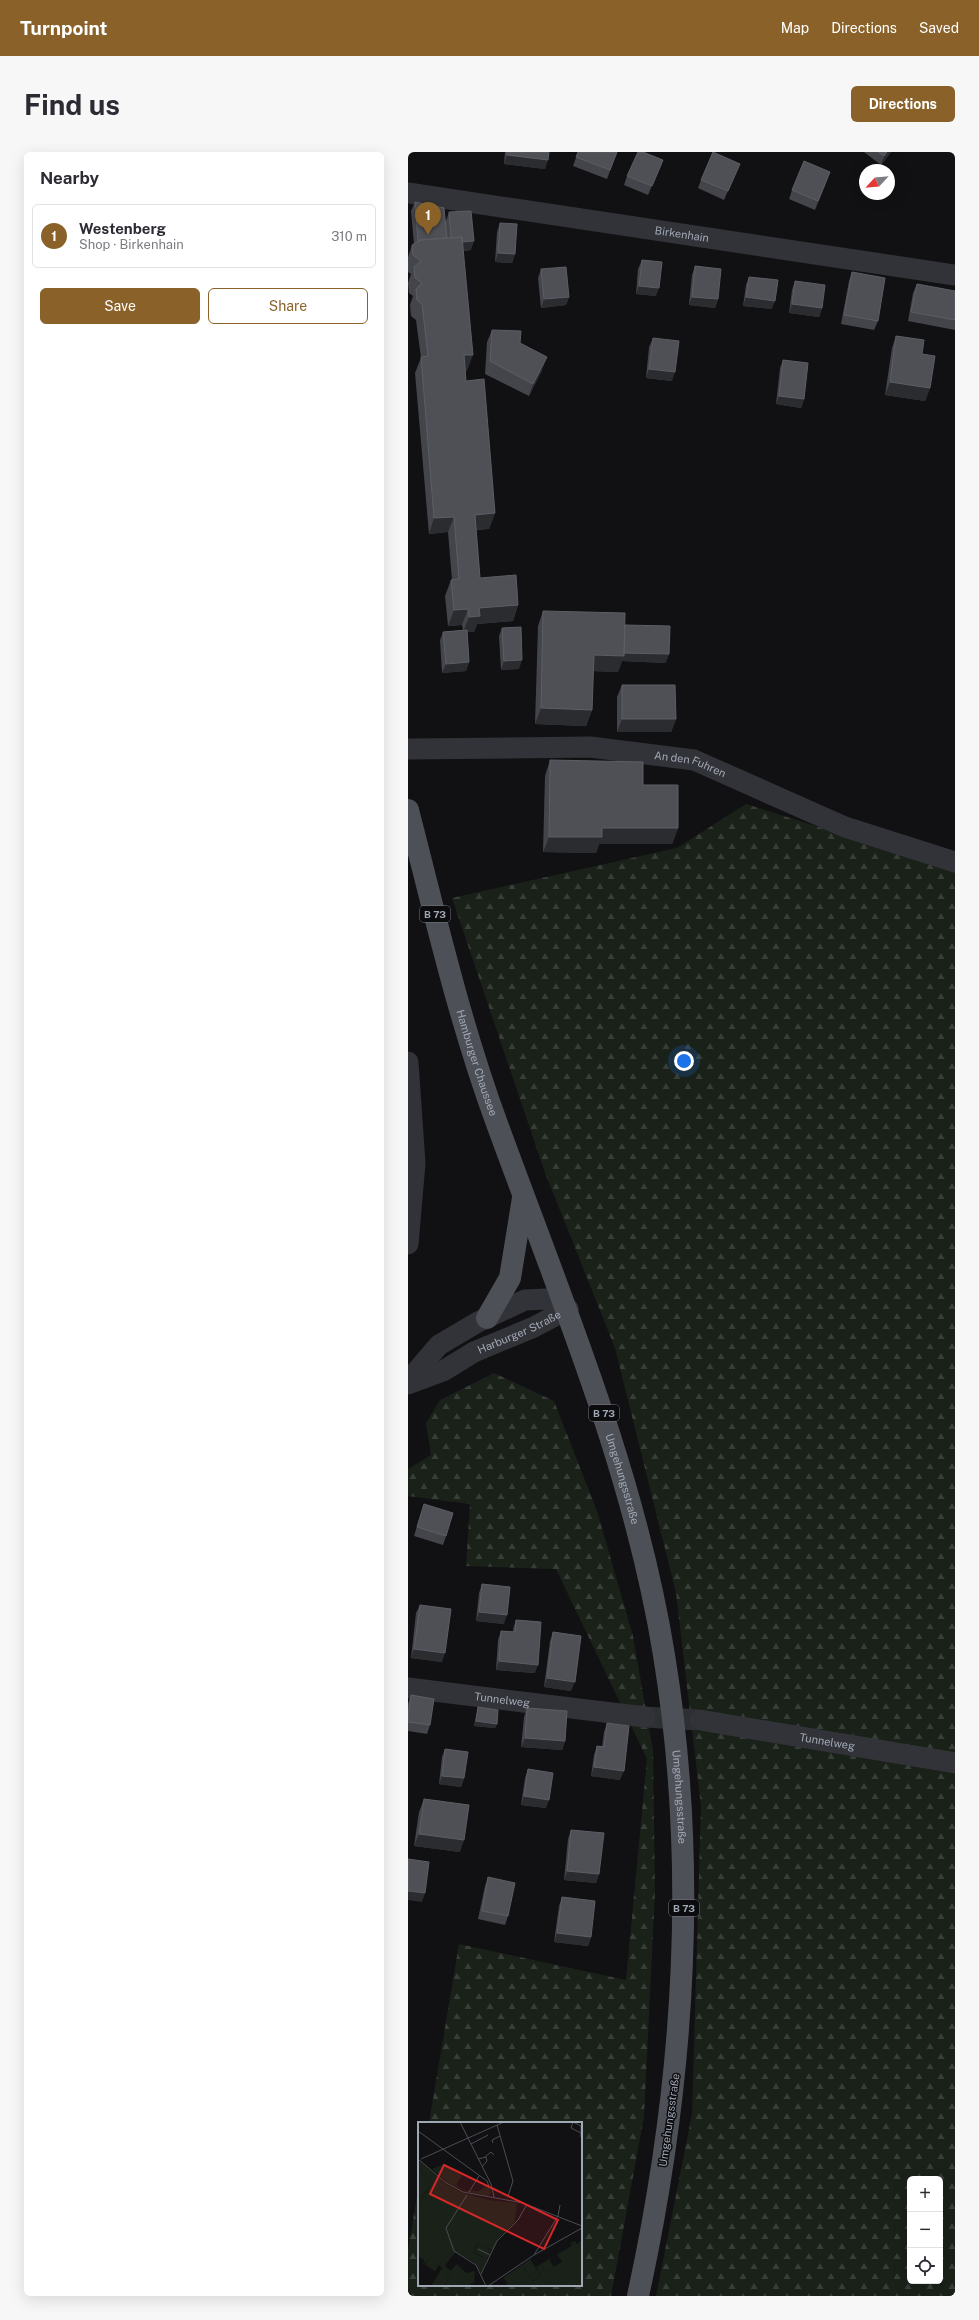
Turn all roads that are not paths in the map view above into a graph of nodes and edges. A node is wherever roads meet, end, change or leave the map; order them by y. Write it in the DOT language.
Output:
graph roads {
  1 [pos="408,193"];
  2 [pos="955,275"];
  3 [pos="408,749"];
  4 [pos="408,810"];
  5 [pos="955,862"];
  6 [pos="408,1062"];
  7 [pos="409,1087"];
  8 [pos="524,1195"];
  9 [pos="408,1244"];
  10 [pos="568,1309"];
  11 [pos="486,1318"];
  12 [pos="408,1381"];
  13 [pos="408,1384"];
  14 [pos="408,1688"];
  15 [pos="645,1717"];
  16 [pos="700,1720"];
  17 [pos="955,1763"];
  18 [pos="638,2296"];
  1 -- 2 [label="street, Birkenhain"];
  3 -- 5 [label="street, An den Fuhren"];
  4 -- 8 [label="main road, Hamburger Chaussee / B 73"];
  6 -- 7 [label="street"];
  7 -- 9 [label="street"];
  8 -- 10 [label="main road, Hamburger Chaussee / B 73"];
  8 -- 11 [label="main road"];
  10 -- 11 [label="street, Harburger Straße"];
  10 -- 13 [label="street, Harburger Straße"];
  10 -- 18 [label="main road, Umgehungsstraße / B 73"];
  11 -- 12 [label="street, Harburger Straße"];
  14 -- 15 [label="street, Tunnelweg"];
  16 -- 17 [label="street, Tunnelweg"];
}
